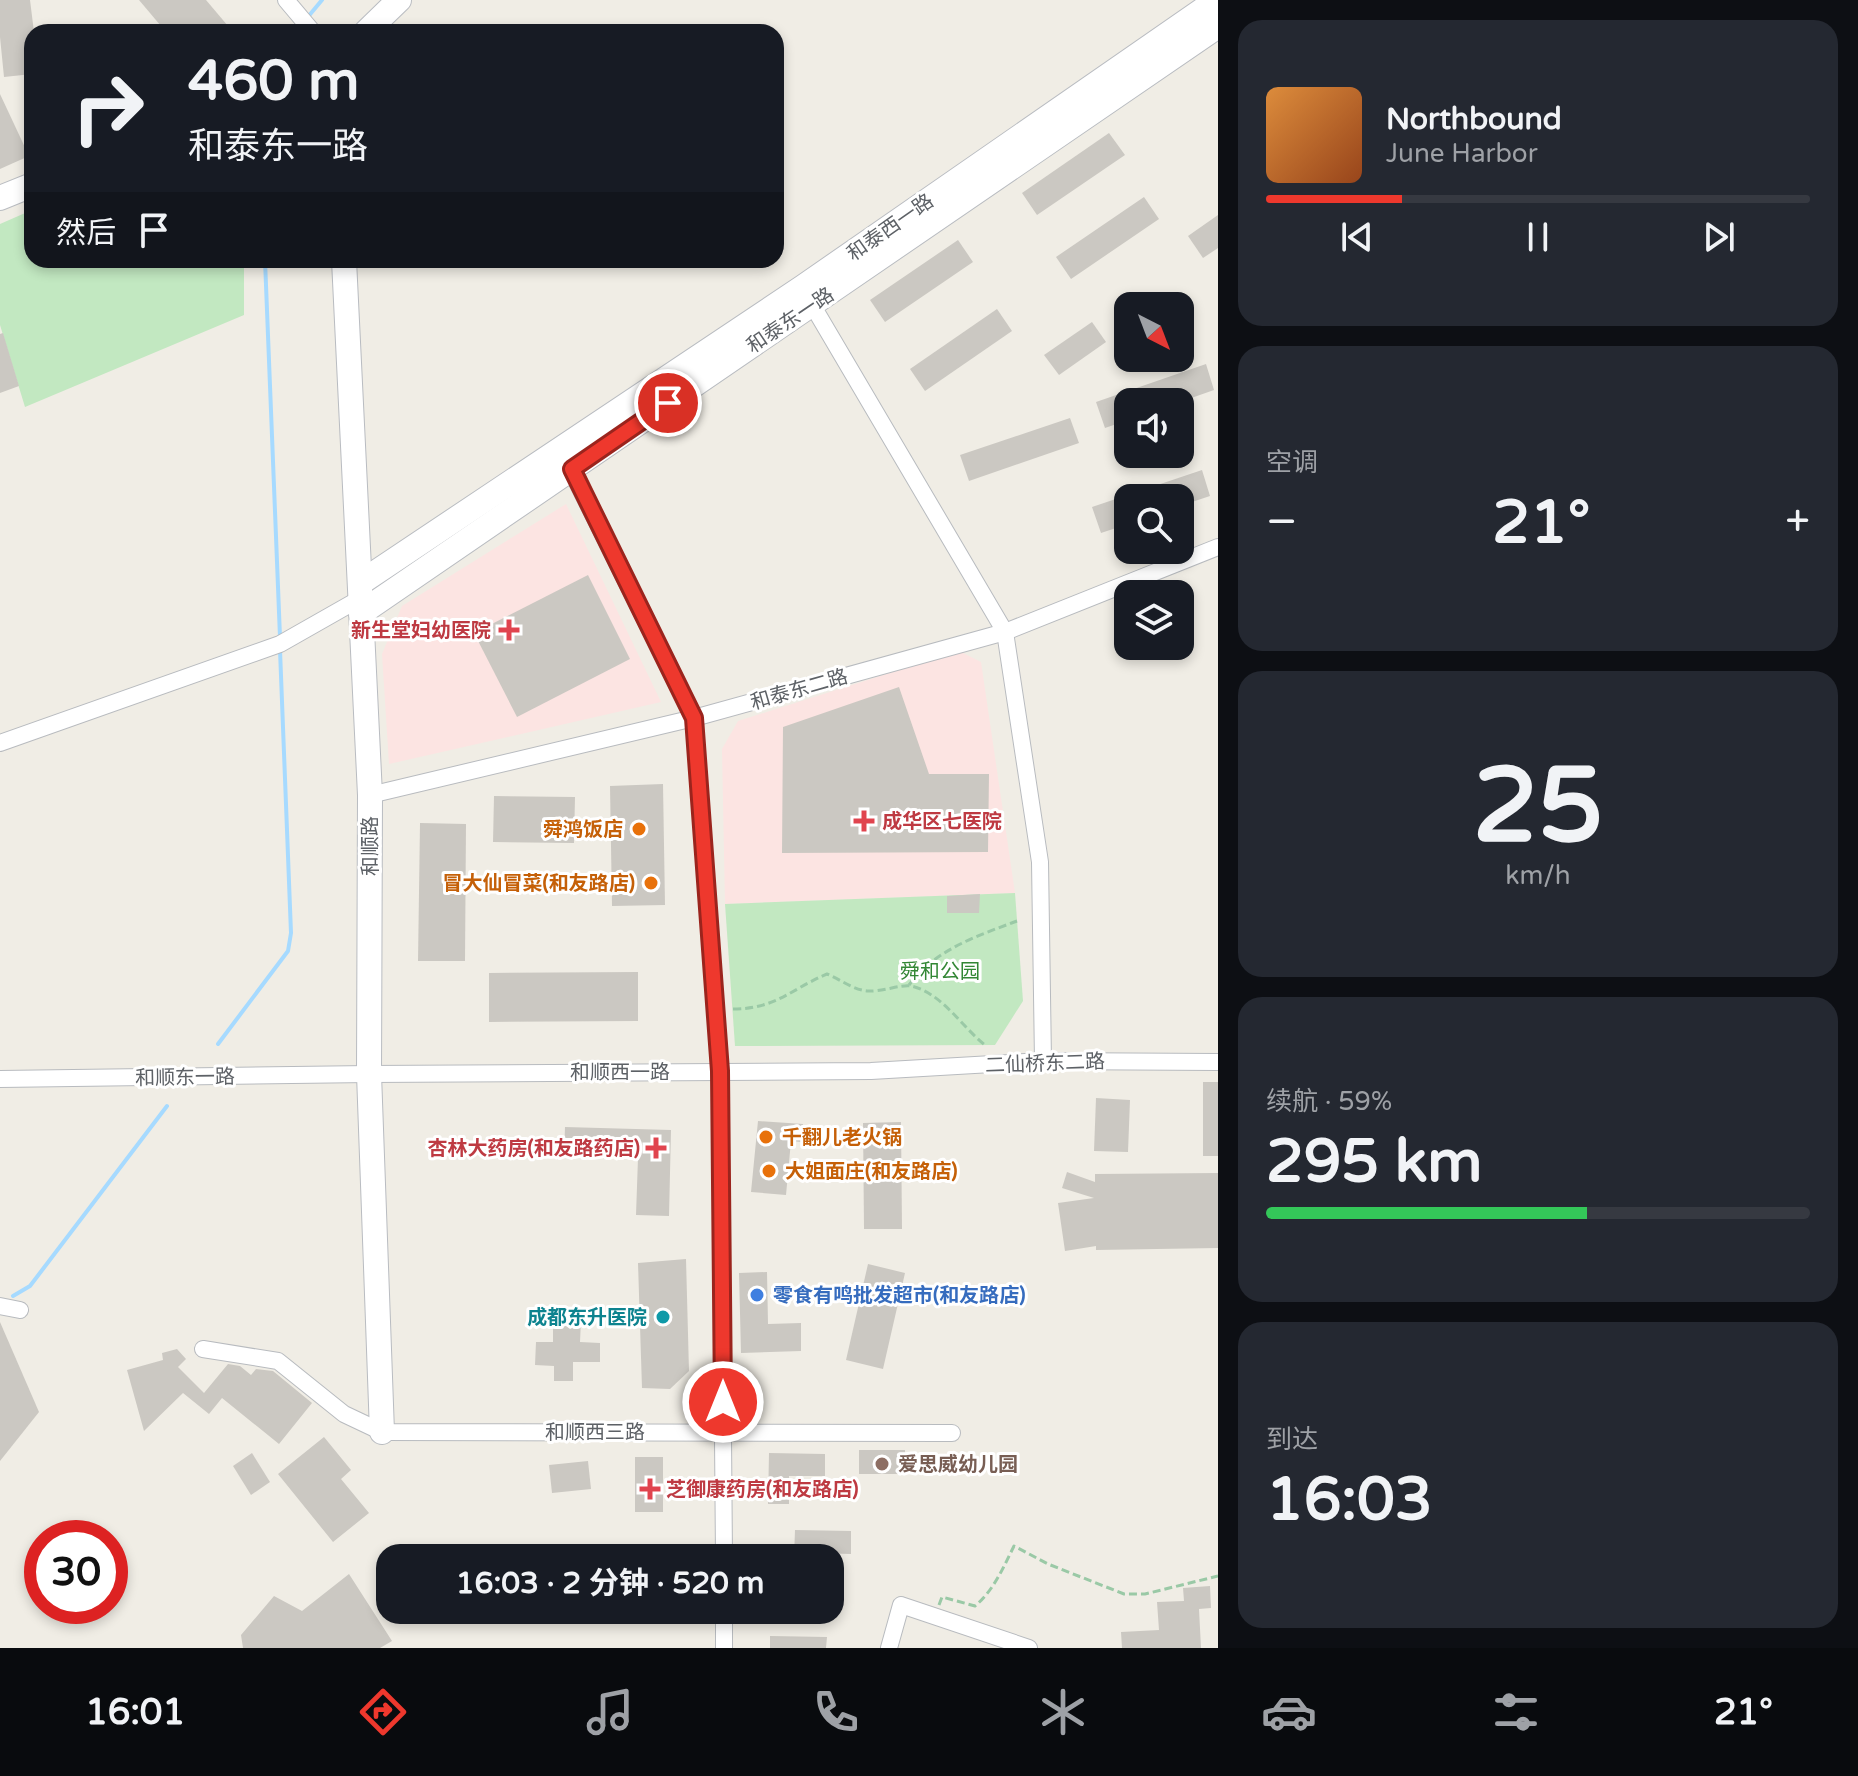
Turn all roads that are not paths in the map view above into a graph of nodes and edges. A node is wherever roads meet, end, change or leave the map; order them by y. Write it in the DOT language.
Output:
graph roads {
  1 [pos="399,0"];
  2 [pos="1217,0"];
  3 [pos="288,3"];
  4 [pos="306,24"];
  5 [pos="374,24"];
  6 [pos="1218,26"];
  7 [pos="24,188"];
  8 [pos="0,198"];
  9 [pos="344,268"];
  10 [pos="807,296"];
  11 [pos="566,460"];
  12 [pos="1218,547"];
  13 [pos="361,598"];
  14 [pos="1005,632"];
  15 [pos="694,718"];
  16 [pos="0,743"];
  17 [pos="370,795"];
  18 [pos="1043,1061"];
  19 [pos="1218,1062"];
  20 [pos="720,1071"];
  21 [pos="871,1071"];
  22 [pos="369,1074"];
  23 [pos="0,1079"];
  24 [pos="0,1306"];
  25 [pos="20,1310"];
  26 [pos="203,1349"];
  27 [pos="382,1432"];
  28 [pos="723,1433"];
  29 [pos="952,1433"];
  30 [pos="724,1544"];
  31 [pos="724,1624"];
  32 [pos="724,1648"];
  33 [pos="889,1648"];
  34 [pos="1029,1648"];
  1 -- 5 [label="street"];
  2 -- 10 [label="street, 和泰西一路"];
  3 -- 4 [label="street"];
  6 -- 10 [label="street, 和泰东一路"];
  7 -- 8 [label="street"];
  9 -- 13 [label="street, 和顺路"];
  10 -- 11 [label="street, 和泰东一路"];
  10 -- 14 [label="street"];
  11 -- 13 [label="street, 和泰东一路"];
  11 -- 15 [label="street"];
  12 -- 14 [label="street, 和泰东二路"];
  13 -- 16 [label="street"];
  13 -- 17 [label="street, 和顺路"];
  14 -- 15 [label="street, 和泰东二路"];
  14 -- 18 [label="street"];
  15 -- 17 [label="street, 和泰东二路"];
  15 -- 20 [label="street"];
  17 -- 22 [label="street, 和顺路"];
  18 -- 19 [label="street, 二仙桥东二路"];
  18 -- 21 [label="street, 二仙桥东二路"];
  20 -- 21 [label="street, 和顺西一路"];
  20 -- 22 [label="street, 和顺西一路"];
  20 -- 28 [label="street"];
  22 -- 23 [label="street, 和顺东一路"];
  22 -- 27 [label="street, 和顺路"];
  24 -- 25 [label="street"];
  26 -- 27 [label="street"];
  27 -- 28 [label="street, 和顺西三路"];
  28 -- 29 [label="street, 和顺西三路"];
  28 -- 30 [label="street"];
  31 -- 32 [label="street"];
  33 -- 34 [label="street"];
}
